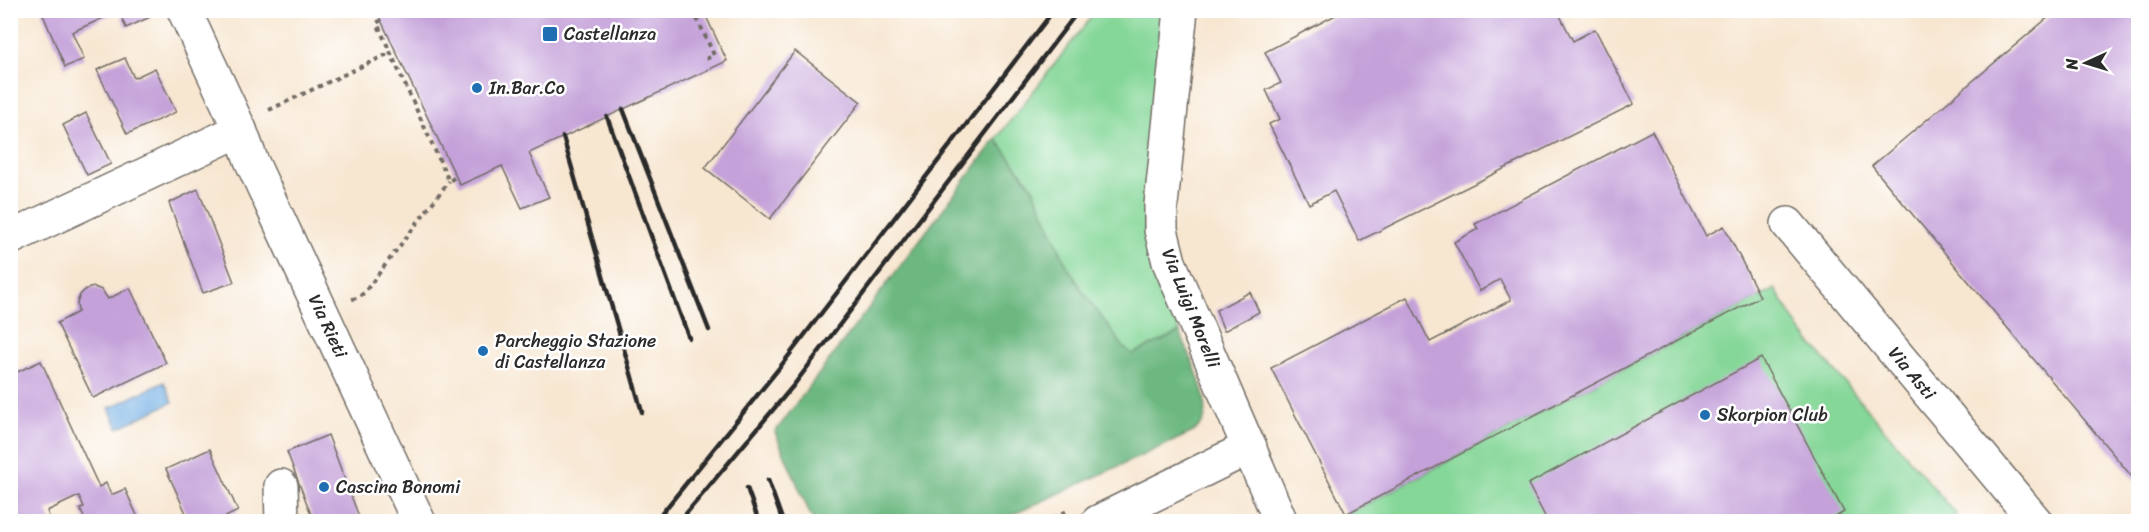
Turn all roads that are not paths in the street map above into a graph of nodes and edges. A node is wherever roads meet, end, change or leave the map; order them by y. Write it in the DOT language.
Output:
graph roads {
  1 [pos="184,10"];
  2 [pos="1181,10"];
  3 [pos="240,130"];
  4 [pos="1788,224"];
  5 [pos="10,238"];
  6 [pos="1250,447"];
  7 [pos="281,486"];
  8 [pos="282,522"];
  9 [pos="419,522"];
  10 [pos="1098,522"];
  11 [pos="1281,522"];
  12 [pos="2036,522"];
  1 -- 3 [label="street, Via Rieti"];
  2 -- 6 [label="street, Via Luigi Morelli"];
  3 -- 5 [label="street"];
  3 -- 9 [label="street, Via Rieti"];
  4 -- 12 [label="street, Via Asti"];
  6 -- 10 [label="street"];
  6 -- 11 [label="street, Via Luigi Morelli"];
  7 -- 8 [label="street"];
}
